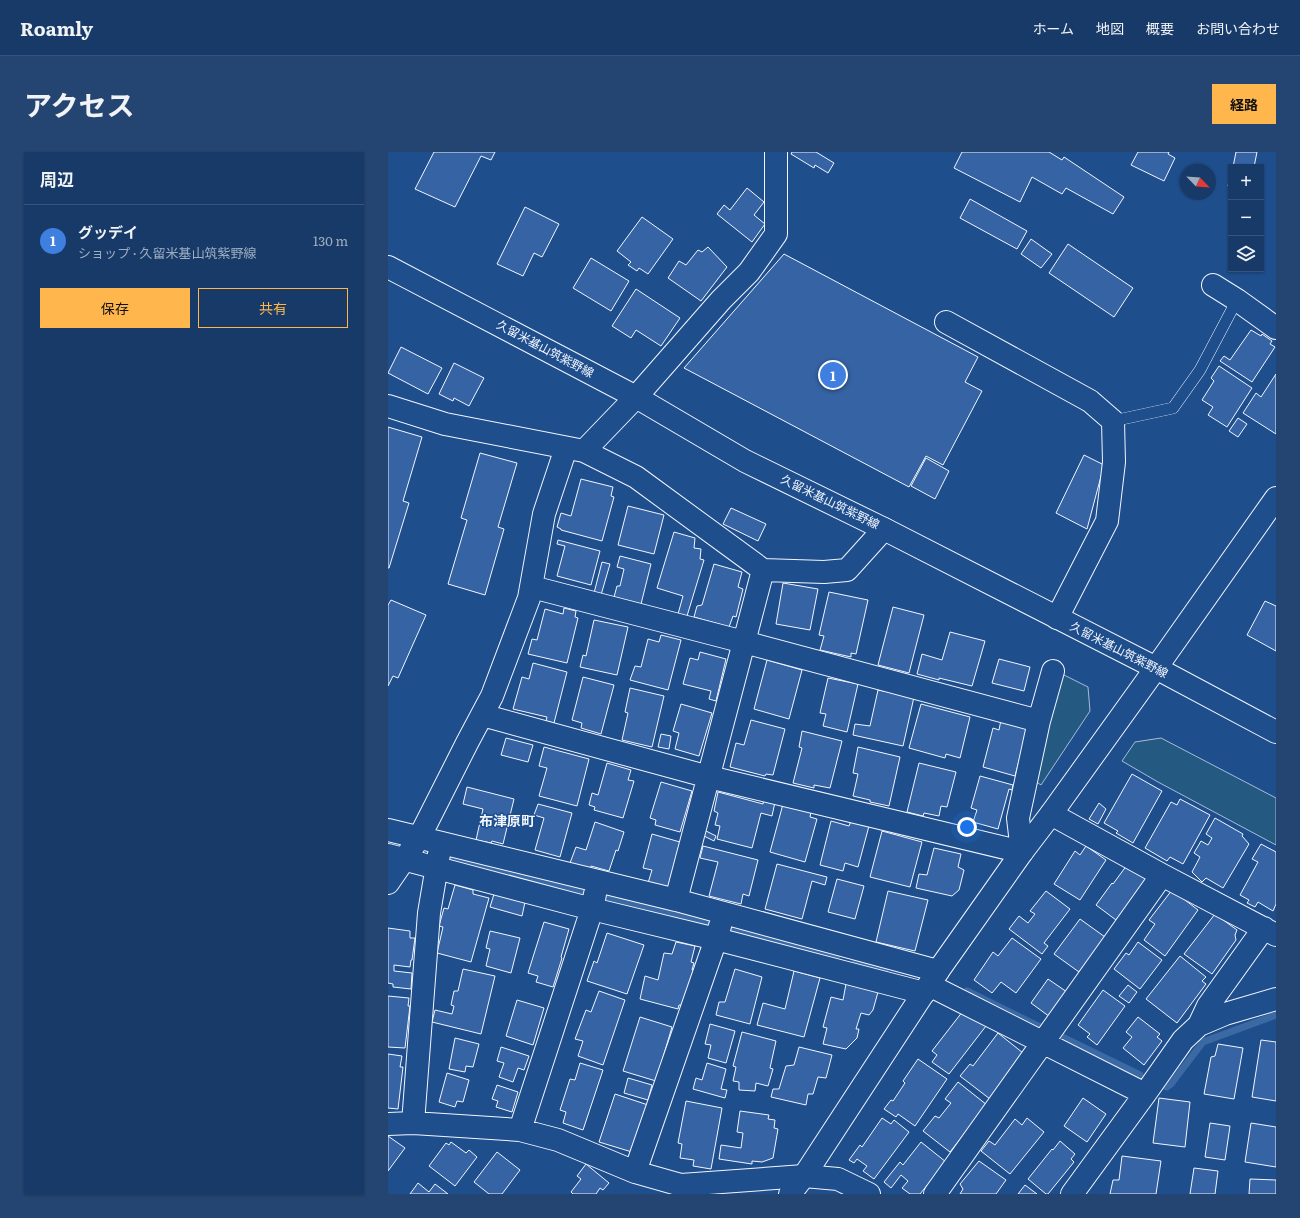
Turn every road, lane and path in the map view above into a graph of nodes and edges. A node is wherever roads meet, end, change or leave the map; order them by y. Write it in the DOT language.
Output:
graph roads {
  1 [pos="776,152"];
  2 [pos="388,267"];
  3 [pos="1213,285"];
  4 [pos="1237,300"];
  5 [pos="946,322"];
  6 [pos="1276,328"];
  7 [pos="636,397"];
  8 [pos="388,406"];
  9 [pos="1113,421"];
  10 [pos="575,449"];
  11 [pos="1276,498"];
  12 [pos="884,529"];
  13 [pos="763,570"];
  14 [pos="532,588"];
  15 [pos="1057,618"];
  16 [pos="744,642"];
  17 [pos="1156,668"];
  18 [pos="1053,671"];
  19 [pos="482,715"];
  20 [pos="1039,721"];
  21 [pos="1276,732"];
  22 [pos="709,777"];
  23 [pos="1051,814"];
  24 [pos="388,830"];
  25 [pos="419,838"];
  26 [pos="441,843"];
  27 [pos="1022,852"];
  28 [pos="396,857"];
  29 [pos="437,868"];
  30 [pos="1162,875"];
  31 [pos="598,881"];
  32 [pos="388,883"];
  33 [pos="676,900"];
  34 [pos="592,909"];
  35 [pos="723,913"];
  36 [pos="1270,931"];
  37 [pos="716,939"];
  38 [pos="930,983"];
  39 [pos="1276,999"];
  40 [pos="1199,1024"];
  41 [pos="1043,1043"];
  42 [pos="1145,1094"];
  43 [pos="413,1123"];
  44 [pos="388,1124"];
  45 [pos="520,1130"];
  46 [pos="636,1172"];
  47 [pos="804,1176"];
  48 [pos="790,1194"];
  49 [pos="869,1194"];
  50 [pos="935,1194"];
  51 [pos="1072,1194"];
  1 -- 7 [label="street"];
  2 -- 7 [label="street, 久留米基山筑紫野線"];
  3 -- 4 [label="street"];
  4 -- 6 [label="street"];
  4 -- 9 [label="lane"];
  5 -- 9 [label="street"];
  7 -- 10 [label="street"];
  7 -- 12 [label="street, 久留米基山筑紫野線"];
  8 -- 10 [label="street"];
  9 -- 15 [label="street"];
  10 -- 13 [label="street"];
  10 -- 14 [label="street"];
  11 -- 17 [label="street"];
  12 -- 13 [label="street"];
  12 -- 15 [label="street, 久留米基山筑紫野線"];
  13 -- 16 [label="street"];
  14 -- 16 [label="street"];
  14 -- 19 [label="street"];
  15 -- 17 [label="street, 久留米基山筑紫野線"];
  16 -- 20 [label="street"];
  16 -- 22 [label="street"];
  17 -- 21 [label="street, 久留米基山筑紫野線"];
  17 -- 23 [label="street"];
  18 -- 20 [label="street"];
  19 -- 22 [label="street"];
  19 -- 25 [label="street"];
  20 -- 27 [label="street"];
  22 -- 27 [label="street"];
  22 -- 33 [label="street"];
  23 -- 27 [label="street"];
  23 -- 30 [label="street"];
  24 -- 25 [label="street"];
  25 -- 26 [label="street"];
  25 -- 28 [label="street"];
  26 -- 29 [label="street"];
  26 -- 31 [label="street"];
  27 -- 38 [label="street"];
  28 -- 29 [label="street"];
  28 -- 32 [label="street"];
  29 -- 34 [label="street"];
  29 -- 43 [label="street"];
  30 -- 36 [label="street"];
  30 -- 41 [label="street"];
  31 -- 33 [label="street"];
  31 -- 34 [label="street"];
  33 -- 35 [label="street"];
  34 -- 37 [label="street"];
  34 -- 45 [label="street"];
  35 -- 37 [label="street"];
  35 -- 38 [label="street"];
  36 -- 40 [label="street"];
  37 -- 38 [label="street"];
  37 -- 46 [label="street"];
  38 -- 41 [label="street"];
  38 -- 47 [label="street"];
  39 -- 40 [label="street"];
  40 -- 42 [label="street"];
  41 -- 42 [label="street"];
  41 -- 50 [label="street"];
  42 -- 51 [label="street"];
  43 -- 44 [label="street"];
  43 -- 45 [label="street"];
  45 -- 46 [label="street"];
  46 -- 47 [label="street"];
  47 -- 48 [label="street"];
  47 -- 49 [label="street"];
}
